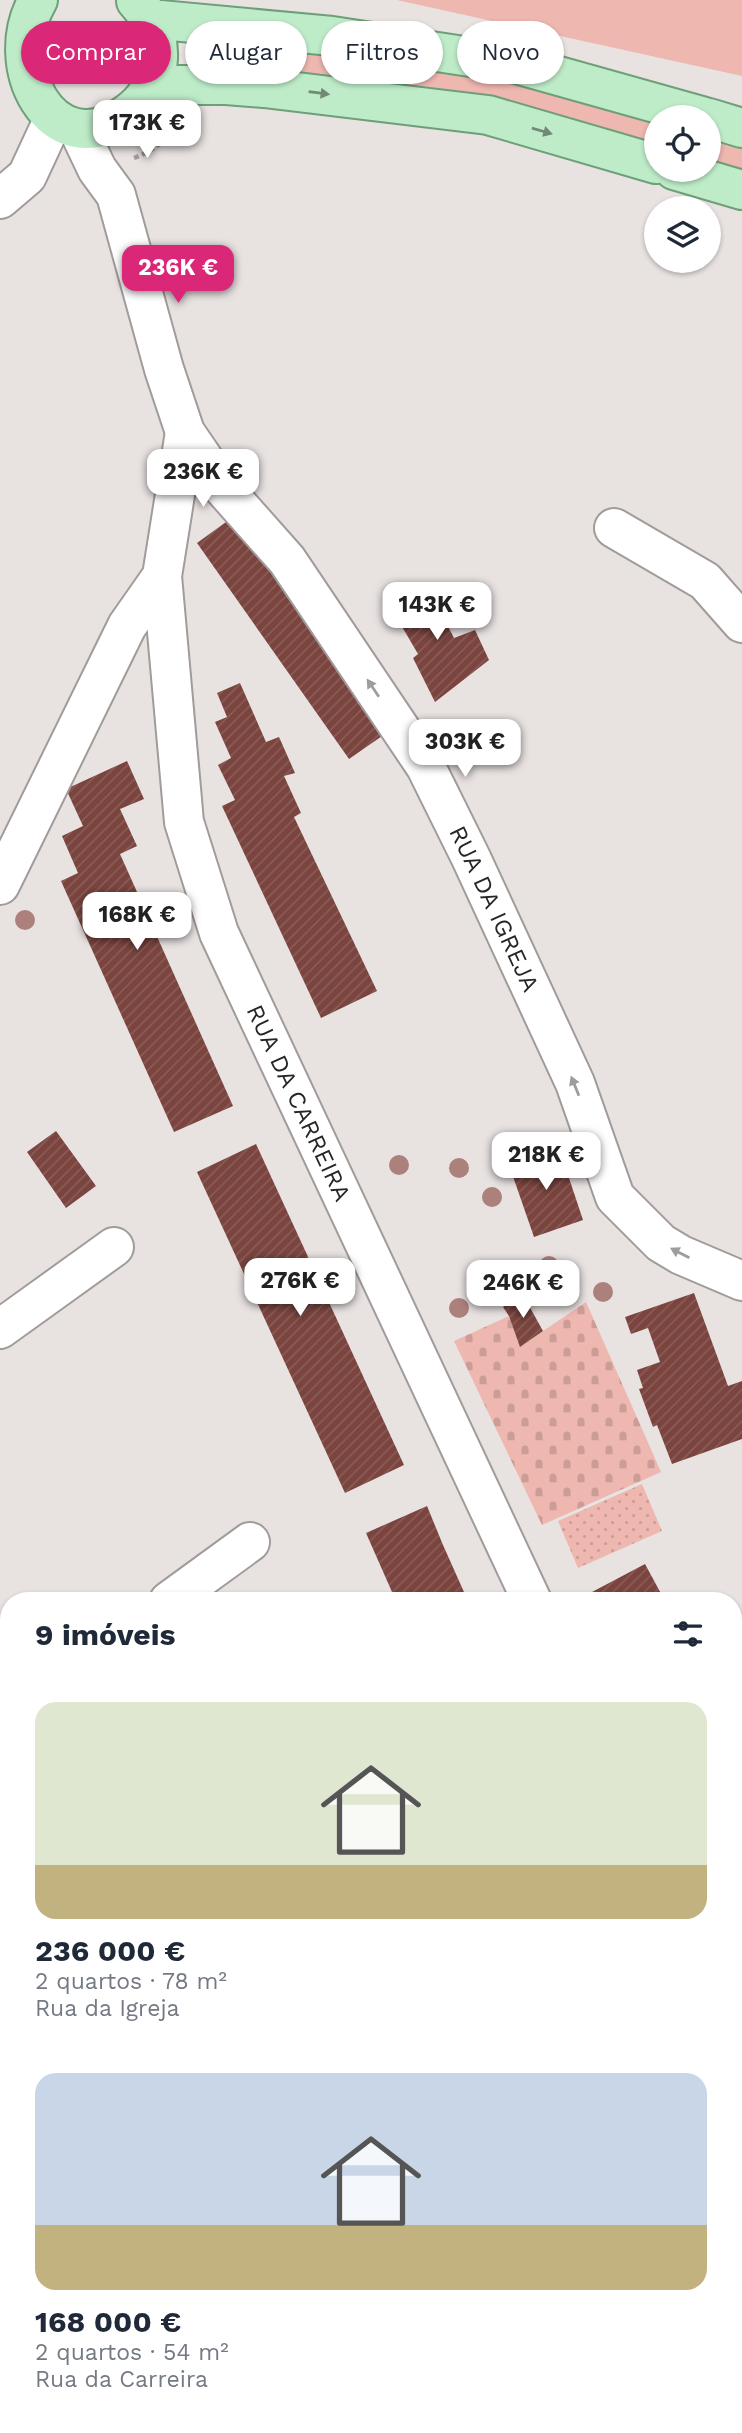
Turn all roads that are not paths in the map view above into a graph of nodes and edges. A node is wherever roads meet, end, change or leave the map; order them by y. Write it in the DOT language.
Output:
graph roads {
  1 [pos="142,10"];
  2 [pos="18,20"];
  3 [pos="153,85"];
  4 [pos="661,105"];
  5 [pos="54,114"];
  6 [pos="721,122"];
  7 [pos="742,128"];
  8 [pos="644,160"];
  9 [pos="715,182"];
  10 [pos="742,190"];
  11 [pos="0,199"];
  12 [pos="185,432"];
  13 [pos="614,528"];
  14 [pos="162,576"];
  15 [pos="742,623"];
  16 [pos="0,885"];
  17 [pos="114,1247"];
  18 [pos="742,1281"];
  19 [pos="0,1329"];
  20 [pos="250,1542"];
  21 [pos="181,1592"];
  22 [pos="528,1592"];
  1 -- 3 [label="main road"];
  1 -- 4 [label="main road"];
  2 -- 5 [label="main road"];
  3 -- 5 [label="main road"];
  3 -- 8 [label="main road, one-way"];
  5 -- 11 [label="street"];
  5 -- 12 [label="street, RUA DA IGREJA"];
  6 -- 7 [label="main road"];
  9 -- 10 [label="main road"];
  12 -- 14 [label="street"];
  18 -- 12 [label="street, RUA DA IGREJA, one-way"];
  13 -- 15 [label="street"];
  14 -- 16 [label="street"];
  14 -- 22 [label="street, RUA DA CARREIRA"];
  17 -- 19 [label="street"];
  20 -- 21 [label="street"];
}
